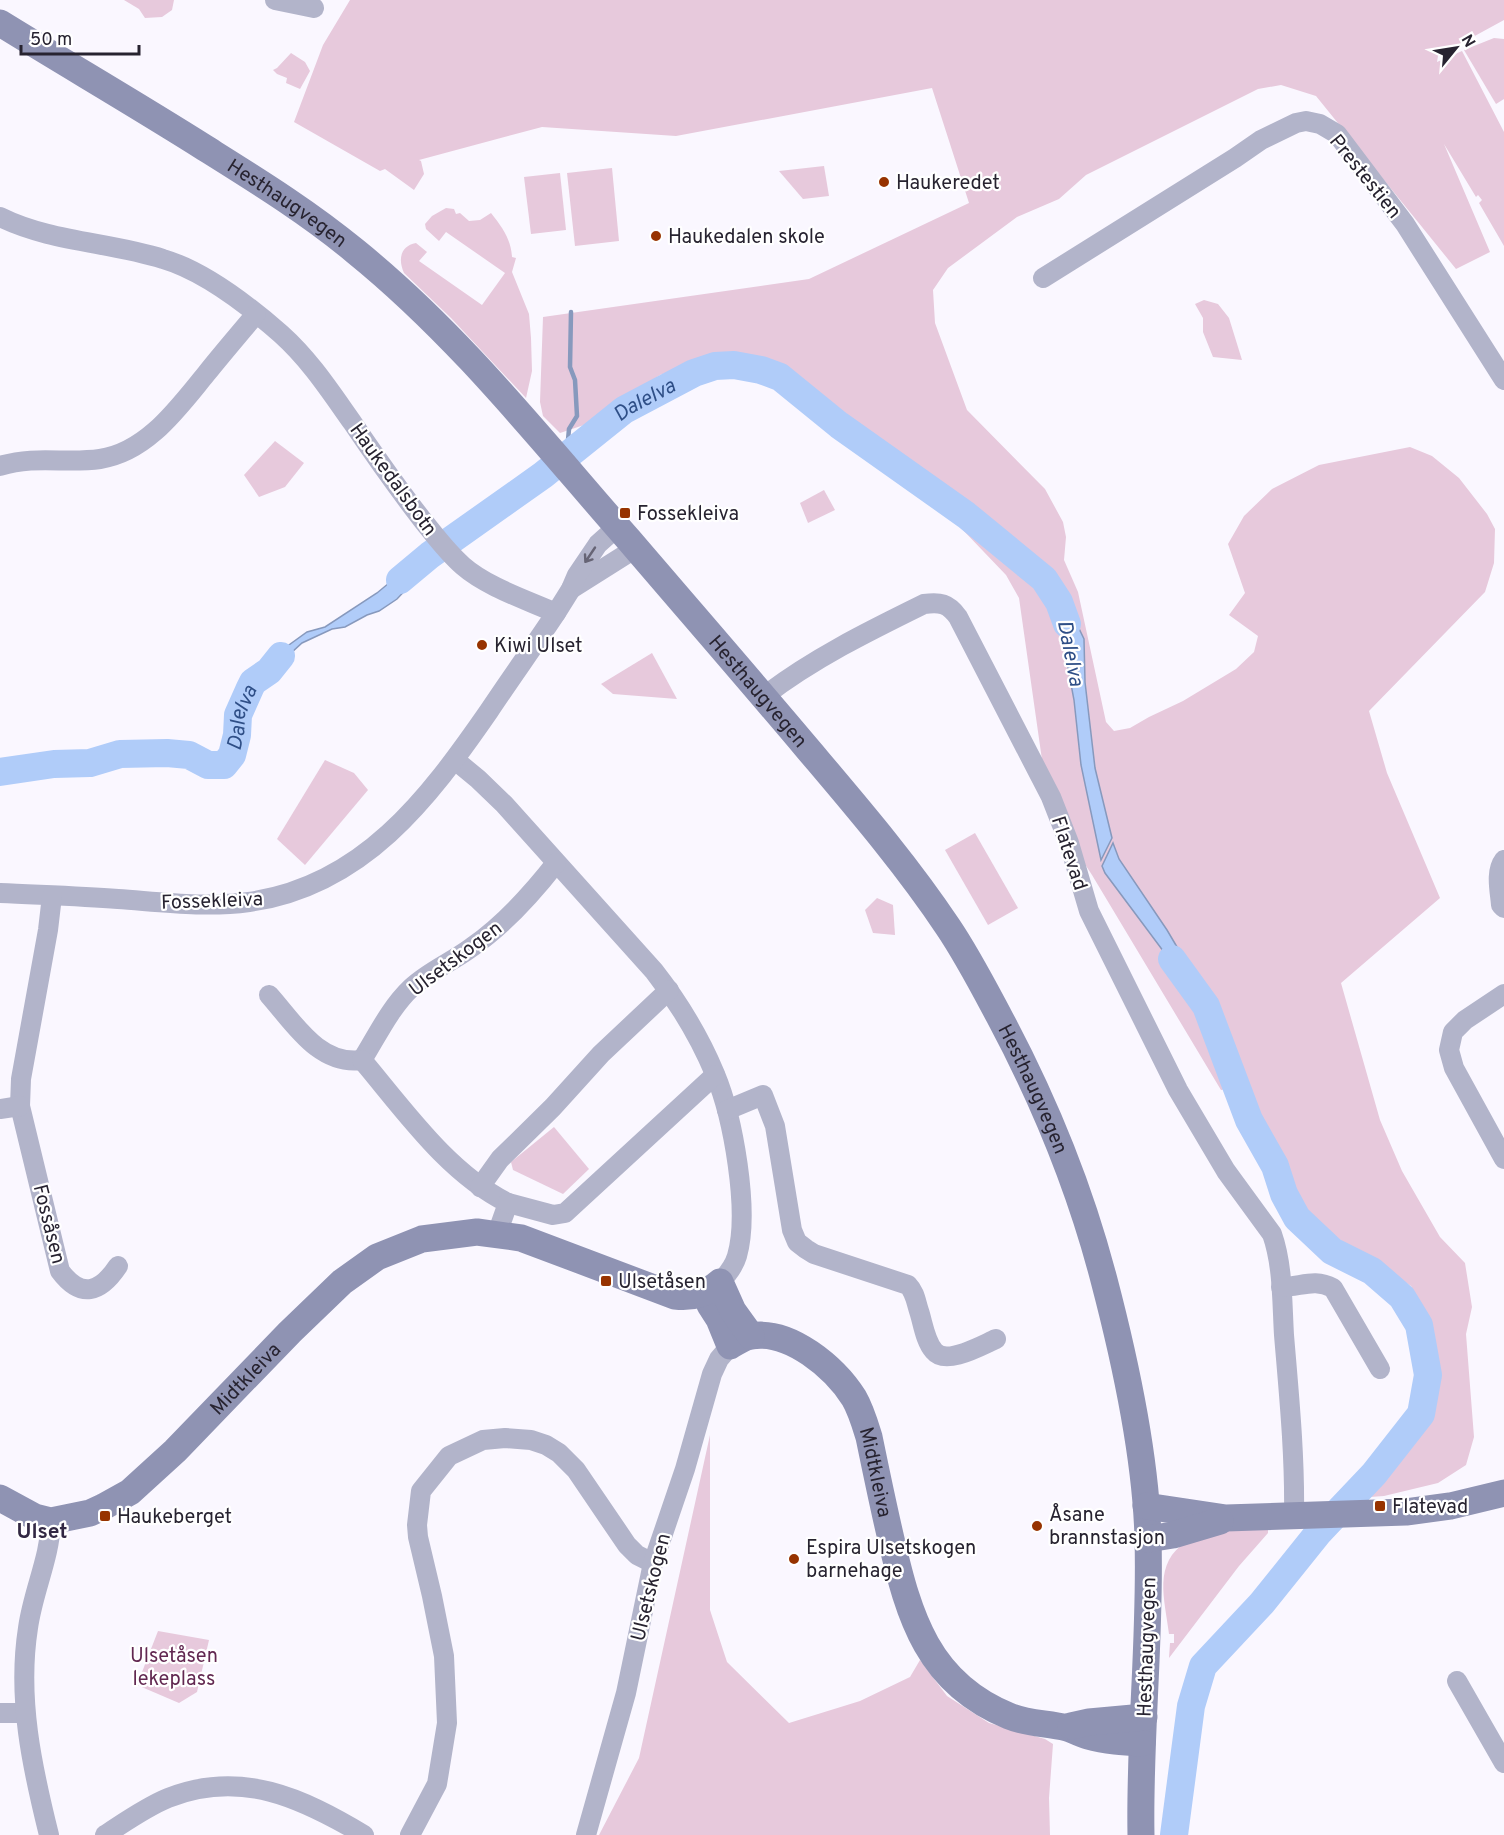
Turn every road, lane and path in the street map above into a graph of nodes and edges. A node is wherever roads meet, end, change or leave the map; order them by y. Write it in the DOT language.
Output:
graph roads {
  1 [pos="275,0"];
  2 [pos="314,8"];
  3 [pos="0,23"];
  4 [pos="0,217"];
  5 [pos="1043,278"];
  6 [pos="256,314"];
  7 [pos="1504,380"];
  8 [pos="0,466"];
  9 [pos="617,526"];
  10 [pos="636,548"];
  11 [pos="571,590"];
  12 [pos="556,614"];
  13 [pos="763,697"];
  14 [pos="455,760"];
  15 [pos="1504,860"];
  16 [pos="556,863"];
  17 [pos="0,893"];
  18 [pos="52,896"];
  19 [pos="1504,908"];
  20 [pos="669,990"];
  21 [pos="1504,993"];
  22 [pos="269,995"];
  23 [pos="362,1060"];
  24 [pos="715,1075"];
  25 [pos="20,1106"];
  26 [pos="0,1108"];
  27 [pos="727,1110"];
  28 [pos="1504,1159"];
  29 [pos="480,1187"];
  30 [pos="508,1203"];
  31 [pos="497,1234"];
  32 [pos="118,1266"];
  33 [pos="1281,1287"];
  34 [pos="710,1288"];
  35 [pos="996,1339"];
  36 [pos="740,1341"];
  37 [pos="1380,1369"];
  38 [pos="1504,1493"];
  39 [pos="0,1498"];
  40 [pos="1146,1506"];
  41 [pos="1294,1515"];
  42 [pos="1226,1518"];
  43 [pos="51,1521"];
  44 [pos="1148,1539"];
  45 [pos="652,1563"];
  46 [pos="1457,1681"];
  47 [pos="0,1713"];
  48 [pos="25,1713"];
  49 [pos="1144,1717"];
  50 [pos="1065,1728"];
  51 [pos="1142,1743"];
  52 [pos="1504,1763"];
  53 [pos="49,1835"];
  54 [pos="105,1835"];
  55 [pos="364,1835"];
  56 [pos="410,1835"];
  57 [pos="586,1835"];
  58 [pos="1141,1835"];
  1 -- 2 [label="street"];
  3 -- 9 [label="main road, Hesthaugvegen"];
  4 -- 6 [label="street, Haukedalsbotn"];
  5 -- 7 [label="street, Prestestien"];
  6 -- 8 [label="street"];
  6 -- 12 [label="street, Haukedalsbotn"];
  9 -- 10 [label="main road, Hesthaugvegen"];
  9 -- 11 [label="street, Fossekleiva, one-way"];
  10 -- 11 [label="street, Fossekleiva"];
  10 -- 13 [label="main road, Hesthaugvegen"];
  11 -- 12 [label="street, Fossekleiva"];
  12 -- 14 [label="street, Fossekleiva"];
  13 -- 33 [label="street, Flatevad"];
  13 -- 40 [label="main road, Hesthaugvegen"];
  14 -- 16 [label="street"];
  14 -- 18 [label="street, Fossekleiva"];
  15 -- 19 [label="street"];
  16 -- 20 [label="street"];
  16 -- 23 [label="street, Ulsetskogen"];
  17 -- 18 [label="street, Fossekleiva"];
  18 -- 25 [label="street, Fossåsen"];
  20 -- 24 [label="street"];
  20 -- 29 [label="street"];
  21 -- 28 [label="street"];
  22 -- 23 [label="street"];
  23 -- 29 [label="street"];
  24 -- 27 [label="street"];
  24 -- 30 [label="street"];
  25 -- 26 [label="street"];
  25 -- 32 [label="street, Fossåsen"];
  27 -- 34 [label="street"];
  27 -- 35 [label="street"];
  29 -- 30 [label="street"];
  30 -- 31 [label="street"];
  31 -- 34 [label="main road, Midtkleiva"];
  31 -- 43 [label="main road, Midtkleiva"];
  33 -- 37 [label="street"];
  33 -- 41 [label="street, Flatevad"];
  34 -- 36 [label="main road"];
  36 -- 45 [label="street, Ulsetskogen"];
  36 -- 50 [label="main road, Midtkleiva"];
  38 -- 41 [label="main road"];
  39 -- 43 [label="main road"];
  40 -- 42 [label="main road"];
  40 -- 44 [label="main road, Hesthaugvegen"];
  41 -- 42 [label="main road"];
  42 -- 44 [label="main road"];
  43 -- 48 [label="street"];
  44 -- 49 [label="main road, Hesthaugvegen"];
  45 -- 56 [label="street"];
  45 -- 57 [label="street, Ulsetskogen"];
  46 -- 52 [label="street"];
  47 -- 48 [label="street"];
  48 -- 53 [label="street"];
  49 -- 50 [label="main road, Midtkleiva"];
  49 -- 51 [label="main road, Hesthaugvegen"];
  50 -- 51 [label="main road, Midtkleiva"];
  51 -- 58 [label="main road, Hesthaugvegen"];
  54 -- 55 [label="street"];
}
